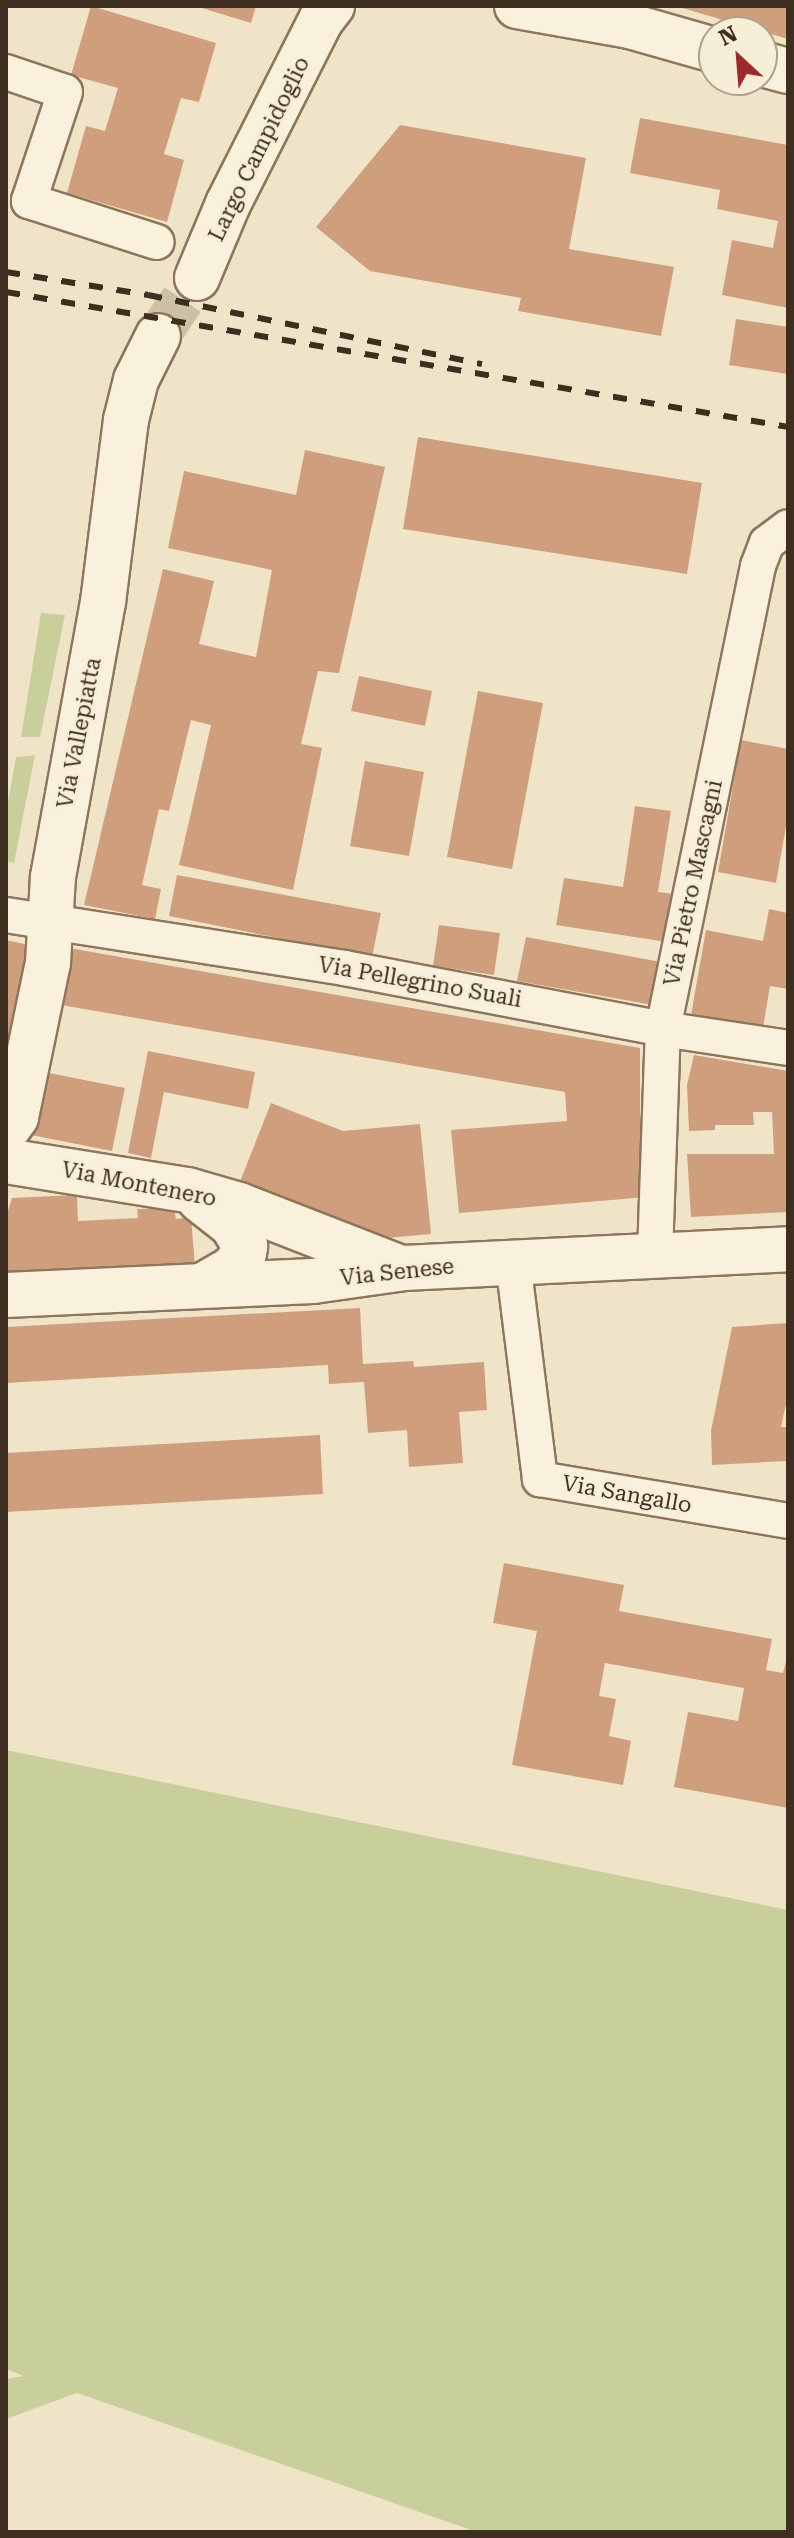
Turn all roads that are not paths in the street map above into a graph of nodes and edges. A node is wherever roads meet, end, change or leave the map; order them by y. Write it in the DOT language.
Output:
graph roads {
  1 [pos="517,6"];
  2 [pos="325,11"];
  3 [pos="614,16"];
  4 [pos="698,45"];
  5 [pos="6,72"];
  6 [pos="157,242"];
  7 [pos="197,278"];
  8 [pos="158,336"];
  9 [pos="788,527"];
  10 [pos="6,915"];
  11 [pos="51,922"];
  12 [pos="663,1029"];
  13 [pos="788,1048"];
  14 [pos="6,1131"];
  15 [pos="6,1161"];
  16 [pos="187,1190"];
  17 [pos="788,1249"];
  18 [pos="655,1255"];
  19 [pos="513,1262"];
  20 [pos="405,1268"];
  21 [pos="203,1285"];
  22 [pos="6,1295"];
  23 [pos="788,1521"];
  1 -- 3 [label="main road"];
  2 -- 7 [label="main road, Largo Campidoglio"];
  3 -- 4 [label="main road"];
  5 -- 6 [label="street"];
  8 -- 11 [label="main road, Via Vallepiatta"];
  9 -- 12 [label="street, Via Pietro Mascagni"];
  10 -- 11 [label="street, Via Pellegrino Suali"];
  11 -- 12 [label="street, Via Pellegrino Suali"];
  11 -- 14 [label="main road, Via Vallepiatta"];
  12 -- 13 [label="street, Via Pellegrino Suali"];
  12 -- 18 [label="street, Via Pietro Mascagni"];
  15 -- 16 [label="main road, Via Montenero"];
  16 -- 20 [label="main road, Via Montenero"];
  16 -- 21 [label="main road"];
  17 -- 18 [label="main road, Via Senese"];
  18 -- 19 [label="main road, Via Senese"];
  19 -- 20 [label="main road, Via Senese"];
  19 -- 23 [label="street, Via Sangallo"];
  20 -- 21 [label="main road, Via Senese"];
  21 -- 22 [label="main road, Via Senese"];
}
